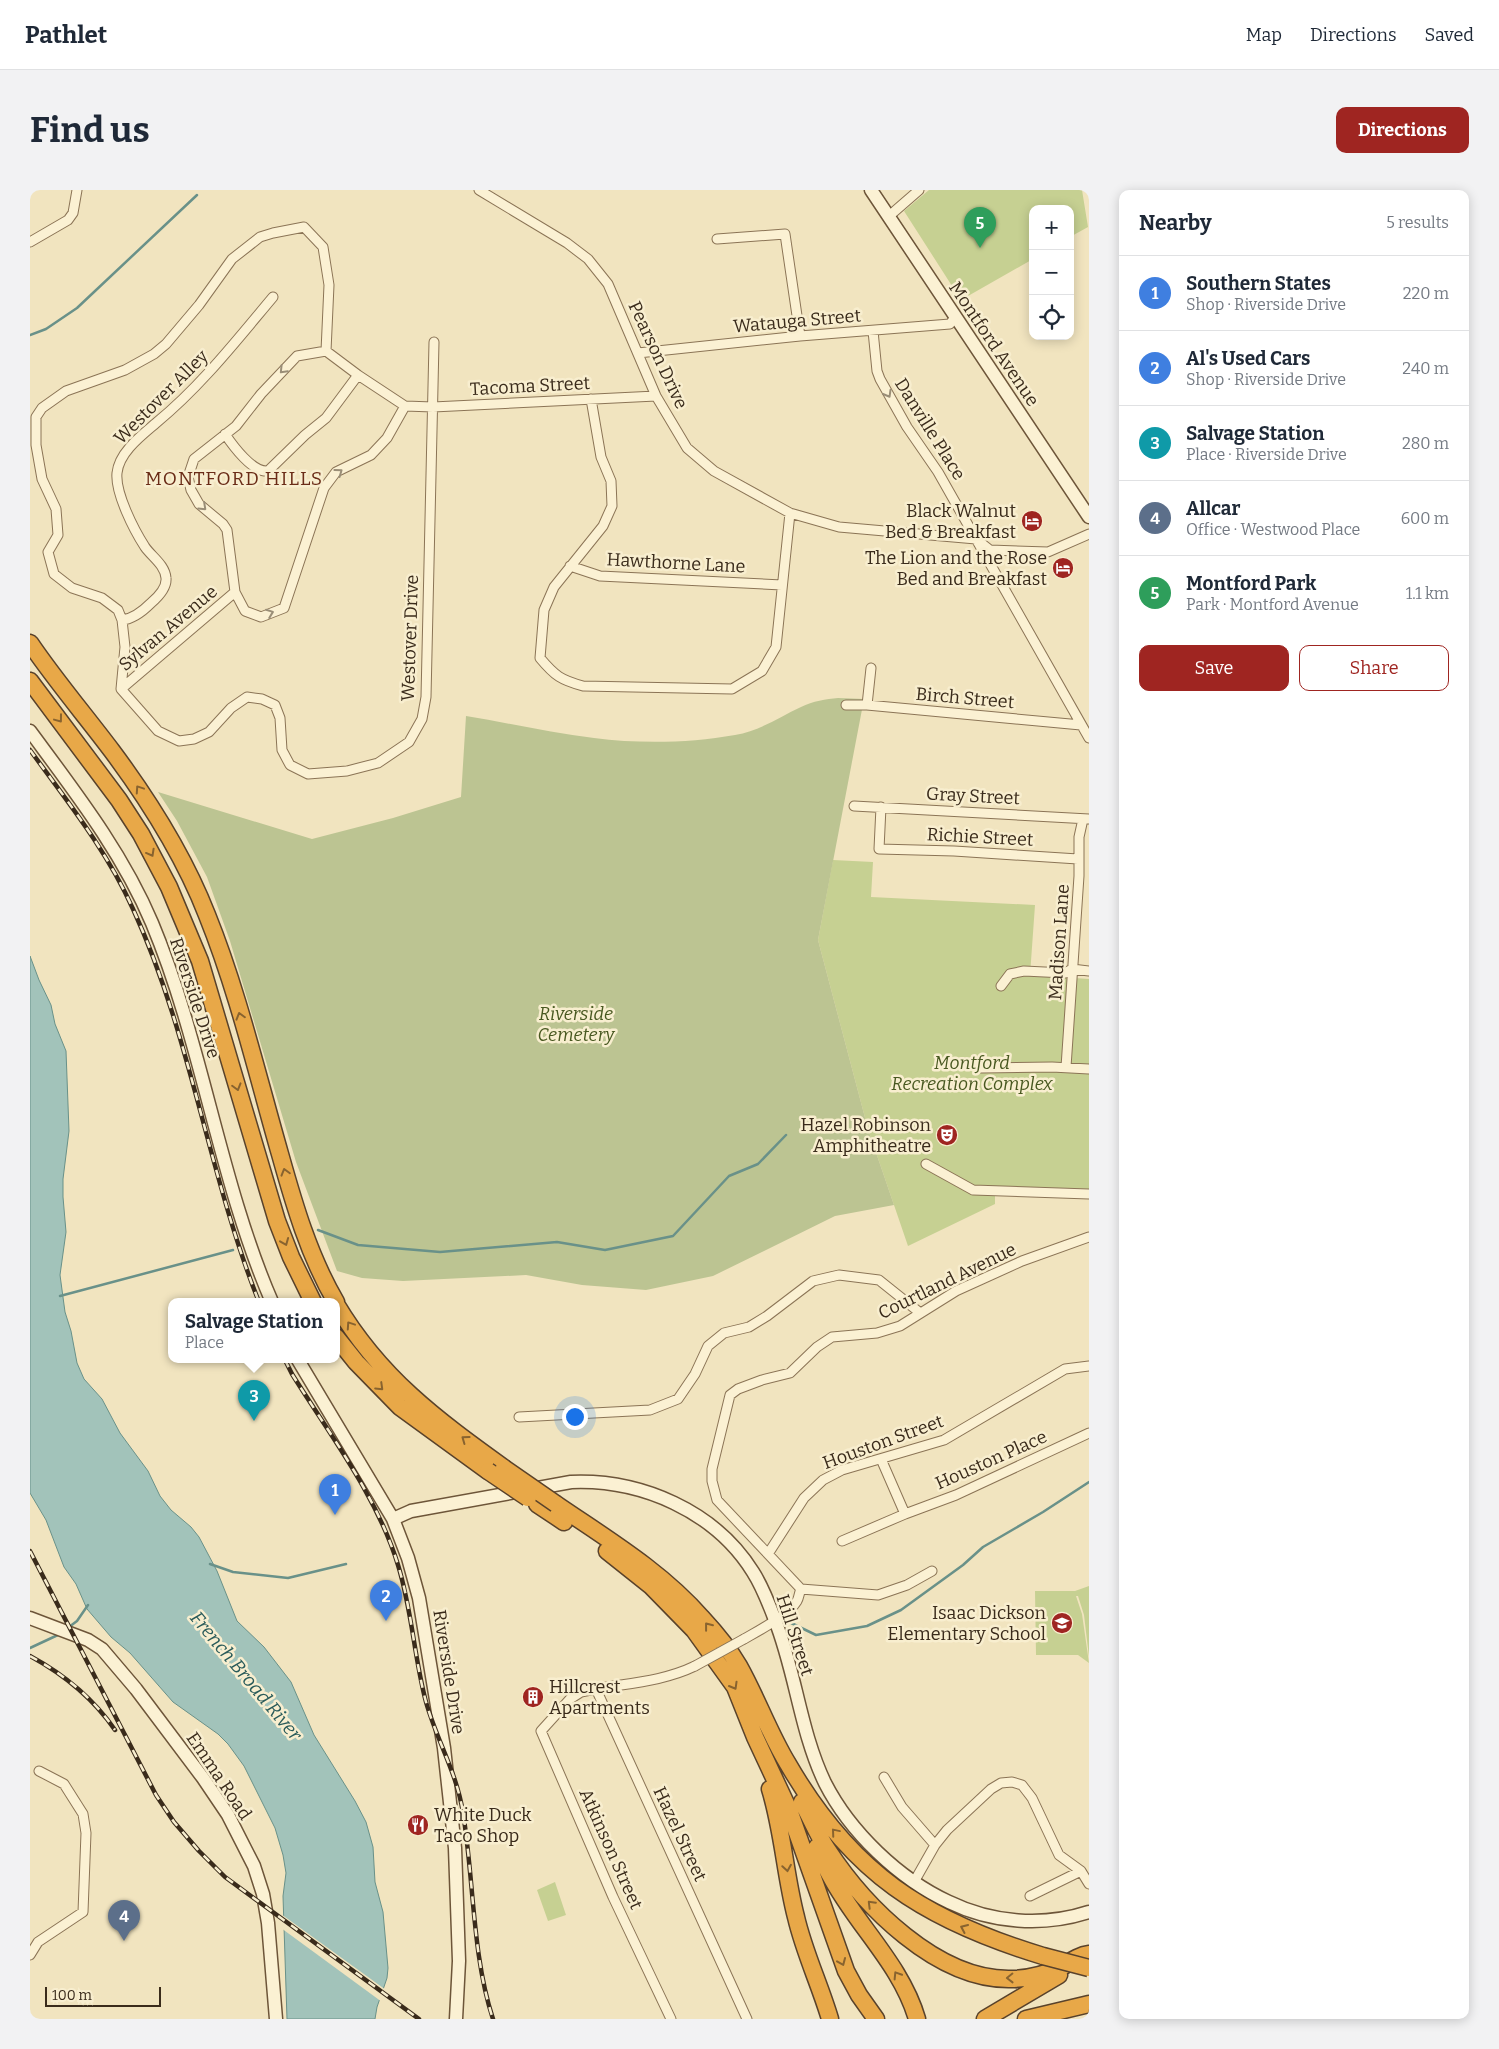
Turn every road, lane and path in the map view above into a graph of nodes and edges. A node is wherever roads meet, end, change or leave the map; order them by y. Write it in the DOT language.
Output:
graph roads {
  1 [pos="77,190"];
  2 [pos="479,190"];
  3 [pos="871,190"];
  4 [pos="919,190"];
  5 [pos="888,217"];
  6 [pos="717,239"];
  7 [pos="30,242"];
  8 [pos="273,297"];
  9 [pos="955,317"];
  10 [pos="873,331"];
  11 [pos="800,336"];
  12 [pos="434,342"];
  13 [pos="326,351"];
  14 [pos="638,353"];
  15 [pos="358,375"];
  16 [pos="656,396"];
  17 [pos="591,399"];
  18 [pos="405,406"];
  19 [pos="433,407"];
  20 [pos="225,434"];
  21 [pos="790,513"];
  22 [pos="1089,518"];
  23 [pos="1089,534"];
  24 [pos="976,539"];
  25 [pos="570,566"];
  26 [pos="782,585"];
  27 [pos="235,592"];
  28 [pos="122,620"];
  29 [pos="30,643"];
  30 [pos="871,668"];
  31 [pos="30,681"];
  32 [pos="122,689"];
  33 [pos="846,705"];
  34 [pos="867,705"];
  35 [pos="1081,725"];
  36 [pos="30,731"];
  37 [pos="1089,738"];
  38 [pos="854,806"];
  39 [pos="881,807"];
  40 [pos="1086,819"];
  41 [pos="1078,860"];
  42 [pos="1072,969"];
  43 [pos="1089,971"];
  44 [pos="1001,986"];
  45 [pos="1066,1067"];
  46 [pos="981,1068"];
  47 [pos="1089,1069"];
  48 [pos="926,1164"];
  49 [pos="1089,1194"];
  50 [pos="1089,1237"];
  51 [pos="270,1298"];
  52 [pos="312,1298"];
  53 [pos="333,1298"];
  54 [pos="340,1310"];
  55 [pos="919,1312"];
  56 [pos="340,1343"];
  57 [pos="300,1363"];
  58 [pos="1089,1366"];
  59 [pos="519,1417"];
  60 [pos="1089,1433"];
  61 [pos="881,1459"];
  62 [pos="496,1470"];
  63 [pos="905,1514"];
  64 [pos="393,1519"];
  65 [pos="842,1541"];
  66 [pos="768,1554"];
  67 [pos="932,1571"];
  68 [pos="800,1589"];
  69 [pos="30,1618"];
  70 [pos="776,1620"];
  71 [pos="596,1689"];
  72 [pos="755,1737"];
  73 [pos="787,1763"];
  74 [pos="39,1771"];
  75 [pos="884,1777"];
  76 [pos="796,1795"];
  77 [pos="936,1845"];
  78 [pos="1081,1871"];
  79 [pos="914,1882"];
  80 [pos="1089,1884"];
  81 [pos="1030,1896"];
  82 [pos="1089,1912"];
  83 [pos="1089,1954"];
  84 [pos="30,1955"];
  85 [pos="1089,1958"];
  86 [pos="1089,1968"];
  87 [pos="1089,2004"];
  88 [pos="276,2019"];
  89 [pos="456,2019"];
  90 [pos="671,2019"];
  91 [pos="747,2019"];
  92 [pos="830,2019"];
  93 [pos="876,2019"];
  94 [pos="917,2019"];
  95 [pos="986,2019"];
  96 [pos="1026,2019"];
  1 -- 7 [label="street"];
  2 -- 14 [label="street, Pearson Drive"];
  3 -- 5 [label="main road, Montford Avenue"];
  4 -- 5 [label="street"];
  5 -- 9 [label="main road, Montford Avenue"];
  6 -- 11 [label="street"];
  8 -- 28 [label="street, Westover Alley"];
  9 -- 10 [label="street, Watauga Street"];
  9 -- 22 [label="main road, Montford Avenue"];
  10 -- 11 [label="street, Watauga Street"];
  10 -- 24 [label="street, Danville Place, one-way"];
  11 -- 14 [label="street, Watauga Street"];
  12 -- 19 [label="street, Westover Drive"];
  13 -- 15 [label="street"];
  13 -- 20 [label="street, one-way"];
  13 -- 28 [label="street"];
  14 -- 16 [label="street, Pearson Drive"];
  15 -- 18 [label="street"];
  15 -- 20 [label="street"];
  16 -- 17 [label="street, Tacoma Street"];
  16 -- 21 [label="street, Pearson Drive"];
  17 -- 19 [label="street, Tacoma Street"];
  17 -- 25 [label="street"];
  18 -- 19 [label="street, Tacoma Street"];
  27 -- 18 [label="street, one-way"];
  19 -- 32 [label="street, Westover Drive"];
  20 -- 27 [label="street, one-way"];
  21 -- 24 [label="street, Pearson Drive"];
  21 -- 26 [label="street"];
  23 -- 24 [label="street"];
  24 -- 35 [label="street"];
  25 -- 26 [label="street, Hawthorne Lane"];
  25 -- 26 [label="street"];
  27 -- 32 [label="street, Sylvan Avenue"];
  28 -- 32 [label="street"];
  53 -- 29 [label="highway, one-way"];
  30 -- 34 [label="street"];
  31 -- 52 [label="highway, one-way"];
  33 -- 34 [label="street, Birch Street"];
  34 -- 35 [label="street, Birch Street"];
  35 -- 37 [label="street"];
  36 -- 51 [label="main road, Riverside Drive"];
  38 -- 39 [label="street, Gray Street"];
  39 -- 40 [label="street, Gray Street"];
  39 -- 41 [label="street, Richie Street"];
  40 -- 41 [label="street, Madison Lane"];
  41 -- 42 [label="street, Madison Lane"];
  42 -- 43 [label="street"];
  42 -- 44 [label="street"];
  42 -- 45 [label="street, Madison Lane"];
  45 -- 46 [label="street"];
  45 -- 47 [label="street"];
  48 -- 49 [label="street"];
  50 -- 55 [label="street, Courtland Avenue"];
  62 -- 54 [label="highway, one-way"];
  55 -- 59 [label="street"];
  55 -- 66 [label="street, Courtland Avenue"];
  56 -- 62 [label="highway, one-way"];
  57 -- 64 [label="main road, Riverside Drive"];
  58 -- 61 [label="street, Houston Street"];
  60 -- 63 [label="street, Houston Place"];
  61 -- 63 [label="street"];
  61 -- 66 [label="street, Houston Street"];
  62 -- 72 [label="highway, one-way, bridge"];
  73 -- 62 [label="highway, one-way, bridge"];
  63 -- 65 [label="street, Houston Place"];
  64 -- 70 [label="main road, Hill Street"];
  64 -- 89 [label="main road, Riverside Drive"];
  66 -- 68 [label="street, Courtland Avenue"];
  67 -- 68 [label="street"];
  68 -- 70 [label="street"];
  69 -- 88 [label="main road, Emma Road"];
  70 -- 71 [label="street, bridge"];
  70 -- 79 [label="main road, Hill Street"];
  71 -- 90 [label="street, Atkinson Street"];
  71 -- 91 [label="street, Hazel Street"];
  72 -- 92 [label="highway, one-way"];
  72 -- 93 [label="highway, one-way"];
  73 -- 76 [label="highway"];
  86 -- 73 [label="highway, one-way, bridge"];
  74 -- 84 [label="street"];
  75 -- 77 [label="street"];
  83 -- 76 [label="highway, one-way"];
  94 -- 76 [label="highway, one-way"];
  77 -- 78 [label="street"];
  77 -- 79 [label="street"];
  78 -- 80 [label="street"];
  78 -- 81 [label="street"];
  79 -- 82 [label="main road, Hill Street"];
  85 -- 95 [label="highway"];
  87 -- 96 [label="highway"];
}
